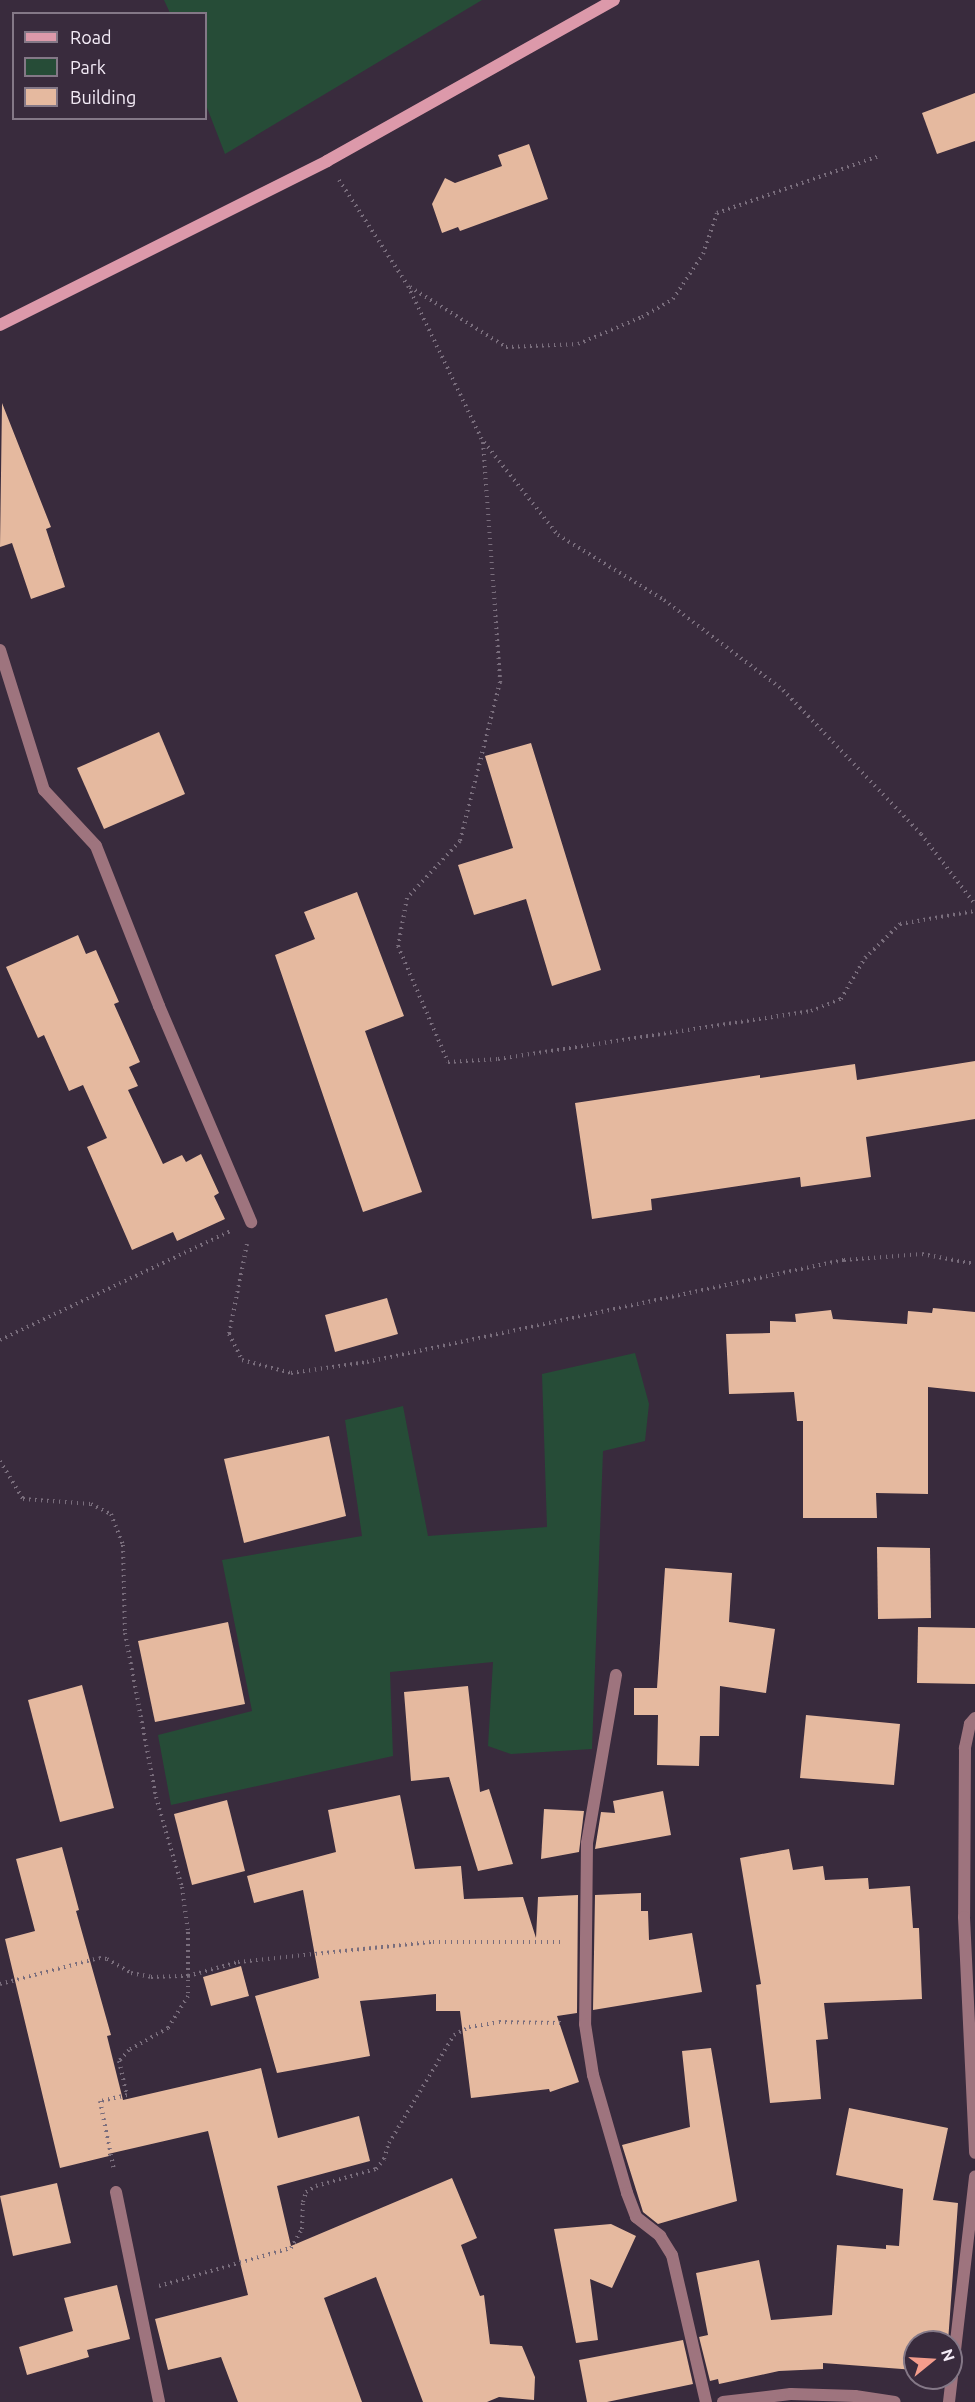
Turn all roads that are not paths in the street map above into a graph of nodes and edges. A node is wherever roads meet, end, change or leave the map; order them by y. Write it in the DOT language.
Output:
graph roads {
  1 [pos="614,0"];
  2 [pos="0,325"];
  3 [pos="0,650"];
  4 [pos="251,1222"];
  5 [pos="616,1675"];
  6 [pos="975,1718"];
  7 [pos="975,2153"];
  8 [pos="975,2176"];
  9 [pos="116,2192"];
  10 [pos="159,2402"];
  11 [pos="706,2402"];
  12 [pos="723,2402"];
  13 [pos="895,2402"];
  14 [pos="949,2402"];
  1 -- 2 [label="street"];
  3 -- 4 [label="street"];
  5 -- 11 [label="street"];
  6 -- 7 [label="street"];
  8 -- 14 [label="street"];
  9 -- 10 [label="street"];
  12 -- 13 [label="street"];
}
